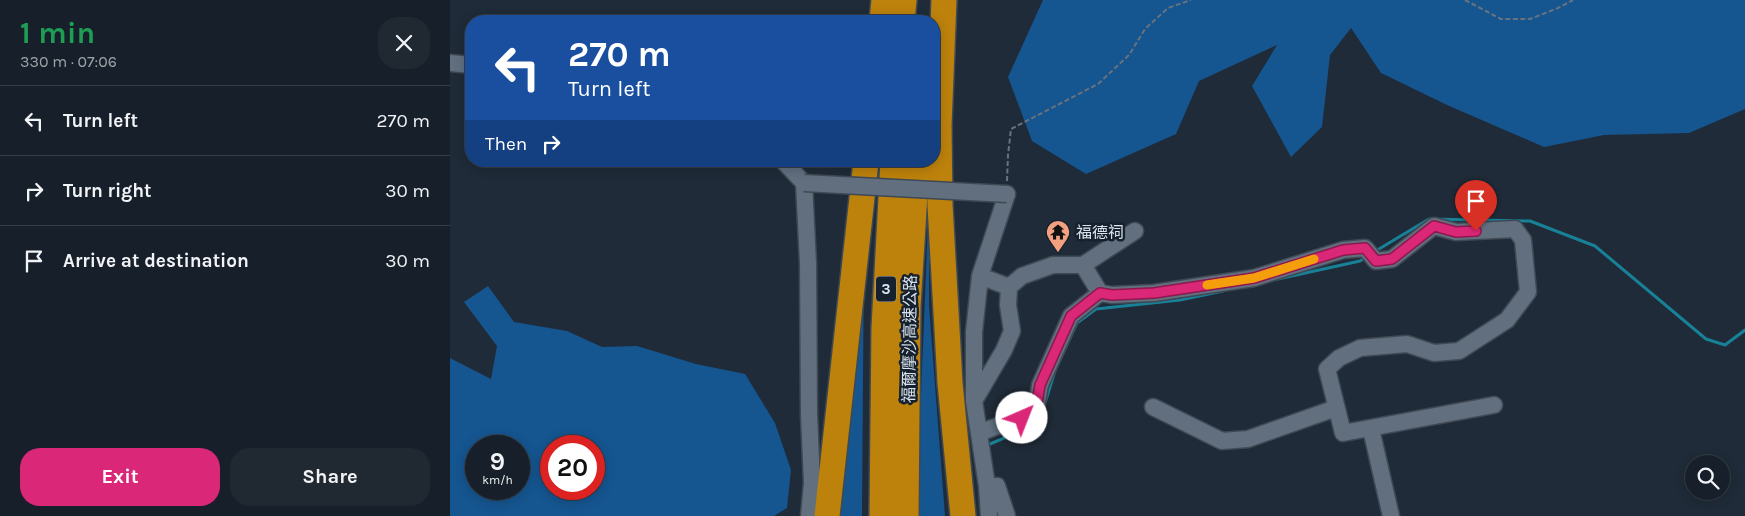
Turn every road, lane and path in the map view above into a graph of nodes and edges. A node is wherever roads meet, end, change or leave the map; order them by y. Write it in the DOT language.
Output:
graph roads {
  1 [pos="884,0"];
  2 [pos="904,0"];
  3 [pos="928,0"];
  4 [pos="944,0"];
  5 [pos="1191,0"];
  6 [pos="1466,0"];
  7 [pos="1573,0"];
  8 [pos="883,15"];
  9 [pos="903,15"];
  10 [pos="927,15"];
  11 [pos="450,63"];
  12 [pos="465,64"];
  13 [pos="940,100"];
  14 [pos="789,167"];
  15 [pos="865,167"];
  16 [pos="893,167"];
  17 [pos="917,167"];
  18 [pos="940,167"];
  19 [pos="804,182"];
  20 [pos="1007,194"];
  21 [pos="1135,232"];
  22 [pos="1083,266"];
  23 [pos="980,276"];
  24 [pos="1009,287"];
  25 [pos="1100,293"];
  26 [pos="974,400"];
  27 [pos="1494,405"];
  28 [pos="1153,407"];
  29 [pos="1336,408"];
  30 [pos="1371,429"];
  31 [pos="979,433"];
  32 [pos="987,486"];
  33 [pos="809,516"];
  34 [pos="827,516"];
  35 [pos="882,516"];
  36 [pos="906,516"];
  37 [pos="963,516"];
  38 [pos="989,516"];
  39 [pos="1008,516"];
  40 [pos="1391,516"];
  1 -- 8 [label="highway"];
  2 -- 9 [label="highway"];
  3 -- 10 [label="highway"];
  4 -- 13 [label="highway"];
  5 -- 20 [label="path"];
  6 -- 7 [label="path"];
  11 -- 12 [label="lane"];
  14 -- 19 [label="lane"];
  15 -- 34 [label="highway"];
  16 -- 35 [label="highway, 福爾摩沙高速公路 / 3"];
  17 -- 36 [label="highway, 福爾摩沙高速公路 / 3"];
  18 -- 37 [label="highway"];
  19 -- 20 [label="lane, bridge"];
  19 -- 33 [label="lane"];
  20 -- 23 [label="lane"];
  21 -- 22 [label="lane"];
  22 -- 24 [label="lane"];
  22 -- 25 [label="lane"];
  23 -- 24 [label="lane"];
  23 -- 26 [label="lane"];
  24 -- 26 [label="lane"];
  25 -- 29 [label="lane"];
  25 -- 31 [label="lane"];
  26 -- 31 [label="lane"];
  27 -- 30 [label="lane"];
  28 -- 29 [label="lane"];
  29 -- 30 [label="lane"];
  30 -- 40 [label="lane"];
  31 -- 32 [label="lane"];
  32 -- 38 [label="lane"];
  32 -- 39 [label="lane"];
}
